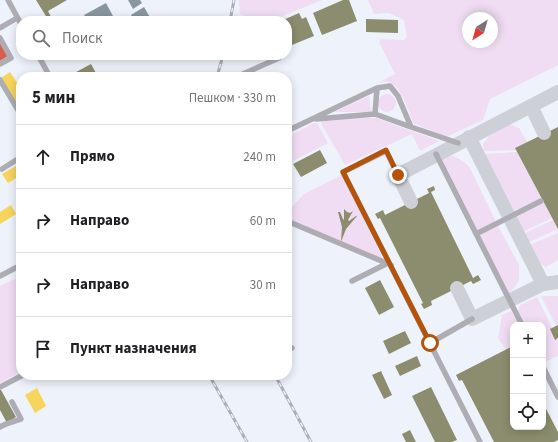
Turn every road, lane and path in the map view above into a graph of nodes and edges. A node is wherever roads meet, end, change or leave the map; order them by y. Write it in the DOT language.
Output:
graph roads {
  1 [pos="8,0"];
  2 [pos="16,16"];
  3 [pos="16,19"];
  4 [pos="0,28"];
  5 [pos="0,38"];
  6 [pos="41,60"];
  7 [pos="274,60"];
  8 [pos="0,64"];
  9 [pos="47,72"];
  10 [pos="247,72"];
  11 [pos="0,80"];
  12 [pos="377,88"];
  13 [pos="16,107"];
  14 [pos="375,114"];
  15 [pos="311,120"];
  16 [pos="411,127"];
  17 [pos="292,129"];
  18 [pos="458,143"];
  19 [pos="436,154"];
  20 [pos="16,160"];
  21 [pos="2,169"];
  22 [pos="398,175"];
  23 [pos="541,201"];
  24 [pos="292,223"];
  25 [pos="476,234"];
  26 [pos="389,265"];
  27 [pos="16,268"];
  28 [pos="0,276"];
  29 [pos="352,281"];
  30 [pos="472,319"];
  31 [pos="520,322"];
  32 [pos="430,343"];
  33 [pos="546,374"];
  34 [pos="16,379"];
  35 [pos="0,387"];
  36 [pos="558,397"];
  37 [pos="12,402"];
  38 [pos="0,427"];
  39 [pos="480,442"];
  1 -- 2 [label="street"];
  3 -- 4 [label="street"];
  5 -- 8 [label="street"];
  6 -- 9 [label="street"];
  7 -- 10 [label="street"];
  11 -- 13 [label="street"];
  12 -- 14 [label="street"];
  12 -- 15 [label="street"];
  12 -- 16 [label="street"];
  14 -- 15 [label="street"];
  14 -- 16 [label="street"];
  15 -- 17 [label="street"];
  16 -- 18 [label="street"];
  19 -- 25 [label="street"];
  20 -- 21 [label="street"];
  22 -- 26 [label="street"];
  23 -- 25 [label="street"];
  24 -- 26 [label="street"];
  25 -- 31 [label="street"];
  26 -- 29 [label="street"];
  26 -- 32 [label="street"];
  27 -- 28 [label="street"];
  30 -- 32 [label="street"];
  32 -- 39 [label="street"];
  33 -- 36 [label="street"];
  34 -- 35 [label="street"];
  37 -- 38 [label="street"];
}
